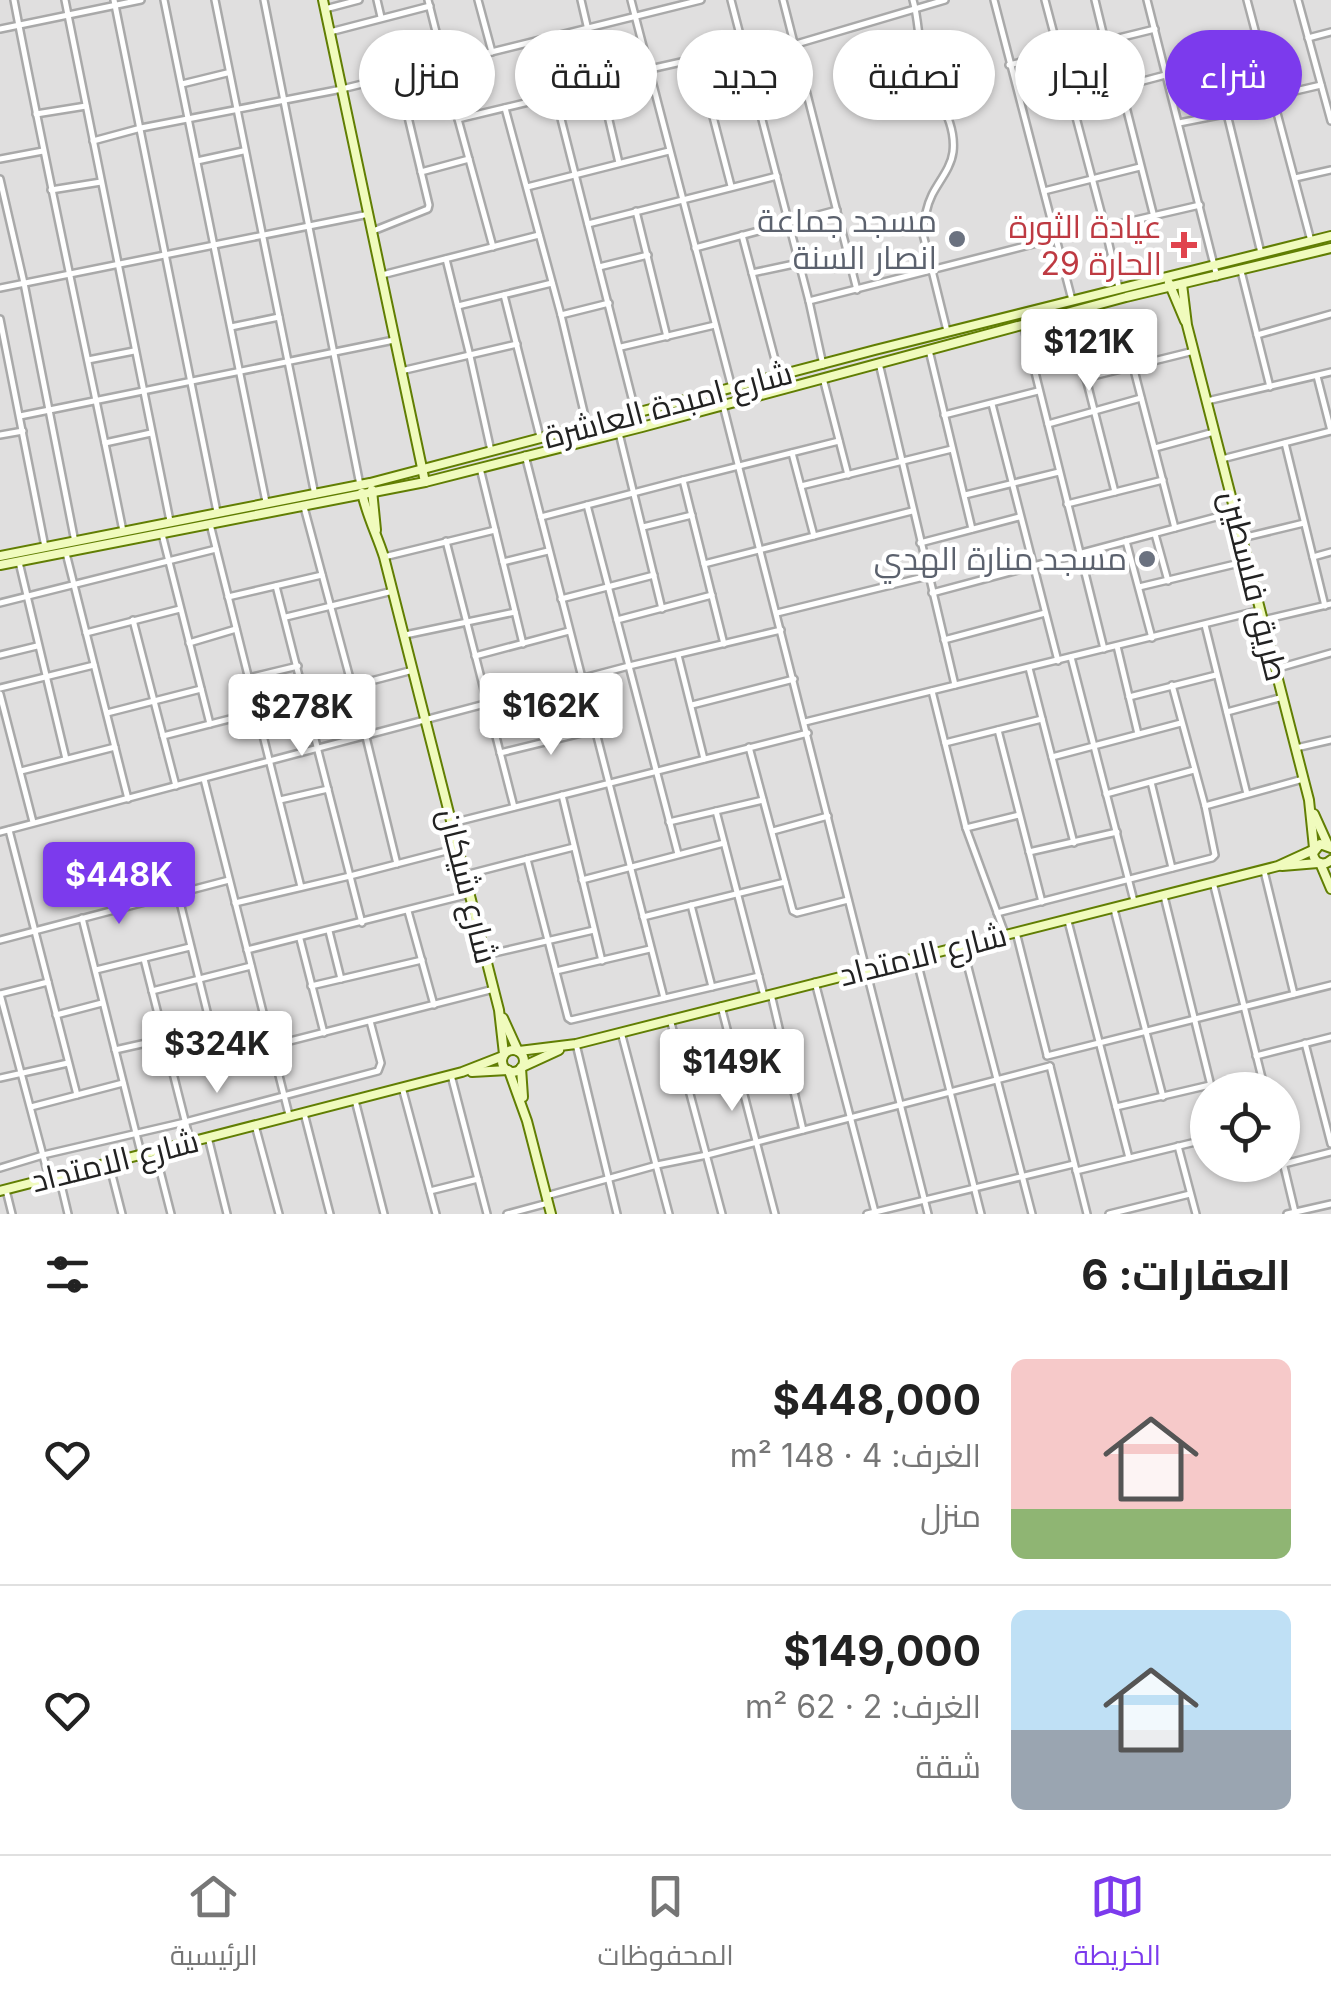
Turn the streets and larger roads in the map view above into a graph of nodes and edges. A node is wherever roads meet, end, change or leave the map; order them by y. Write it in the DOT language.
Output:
graph roads {
  1 [pos="14,0"];
  2 [pos="64,0"];
  3 [pos="141,0"];
  4 [pos="164,0"];
  5 [pos="215,0"];
  6 [pos="264,0"];
  7 [pos="359,0"];
  8 [pos="376,0"];
  9 [pos="478,0"];
  10 [pos="581,0"];
  11 [pos="632,0"];
  12 [pos="701,0"];
  13 [pos="731,0"];
  14 [pos="782,0"];
  15 [pos="913,0"];
  16 [pos="946,0"];
  17 [pos="994,0"];
  18 [pos="1045,0"];
  19 [pos="1095,0"];
  20 [pos="1147,0"];
  21 [pos="1248,0"];
  22 [pos="1298,0"];
  23 [pos="114,2"];
  24 [pos="429,3"];
  25 [pos="324,4"];
  26 [pos="916,9"];
  27 [pos="68,16"];
  28 [pos="636,16"];
  29 [pos="381,18"];
  30 [pos="19,26"];
  31 [pos="588,28"];
  32 [pos="0,29"];
  33 [pos="1155,29"];
  34 [pos="435,30"];
  35 [pos="486,30"];
  36 [pos="580,30"];
  37 [pos="639,30"];
  38 [pos="739,30"];
  39 [pos="789,30"];
  40 [pos="1052,30"];
  41 [pos="1102,30"];
  42 [pos="1255,30"];
  43 [pos="1145,31"];
  44 [pos="330,32"];
  45 [pos="1331,32"];
  46 [pos="1308,38"];
  47 [pos="813,39"];
  48 [pos="1015,64"];
  49 [pos="1009,66"];
  50 [pos="1165,71"];
  51 [pos="228,72"];
  52 [pos="182,84"];
  53 [pos="359,85"];
  54 [pos="1322,85"];
  55 [pos="342,89"];
  56 [pos="1302,91"];
  57 [pos="284,101"];
  58 [pos="657,105"];
  59 [pos="86,106"];
  60 [pos="515,106"];
  61 [pos="505,108"];
  62 [pos="235,110"];
  63 [pos="495,110"];
  64 [pos="36,114"];
  65 [pos="188,119"];
  66 [pos="813,119"];
  67 [pos="409,120"];
  68 [pos="458,120"];
  69 [pos="560,120"];
  70 [pos="714,120"];
  71 [pos="763,120"];
  72 [pos="1076,120"];
  73 [pos="1128,120"];
  74 [pos="1178,120"];
  75 [pos="1195,120"];
  76 [pos="1228,120"];
  77 [pos="1280,120"];
  78 [pos="1331,122"];
  79 [pos="1179,123"];
  80 [pos="141,128"];
  81 [pos="93,141"];
  82 [pos="244,150"];
  83 [pos="43,151"];
  84 [pos="669,151"];
  85 [pos="0,160"];
  86 [pos="469,160"];
  87 [pos="197,162"];
  88 [pos="618,163"];
  89 [pos="1140,167"];
  90 [pos="1331,170"];
  91 [pos="421,172"];
  92 [pos="575,175"];
  93 [pos="777,176"];
  94 [pos="1295,178"];
  95 [pos="0,179"];
  96 [pos="1092,179"];
  97 [pos="101,182"];
  98 [pos="527,187"];
  99 [pos="732,188"];
  100 [pos="51,190"];
  101 [pos="1044,191"];
  102 [pos="683,199"];
  103 [pos="1200,205"];
  104 [pos="838,210"];
  105 [pos="636,212"];
  106 [pos="369,214"];
  107 [pos="1154,217"];
  108 [pos="789,222"];
  109 [pos="588,224"];
  110 [pos="309,226"];
  111 [pos="1105,227"];
  112 [pos="372,231"];
  113 [pos="742,234"];
  114 [pos="261,235"];
  115 [pos="540,235"];
  116 [pos="1331,236"];
  117 [pos="1056,238"];
  118 [pos="1311,242"];
  119 [pos="214,245"];
  120 [pos="493,247"];
  121 [pos="695,248"];
  122 [pos="1331,248"];
  123 [pos="1261,254"];
  124 [pos="166,255"];
  125 [pos="648,255"];
  126 [pos="446,259"];
  127 [pos="800,263"];
  128 [pos="117,265"];
  129 [pos="1214,265"];
  130 [pos="599,267"];
  131 [pos="932,270"];
  132 [pos="1242,270"];
  133 [pos="752,273"];
  134 [pos="1180,273"];
  135 [pos="71,274"];
  136 [pos="382,275"];
  137 [pos="1168,276"];
  138 [pos="1217,276"];
  139 [pos="552,282"];
  140 [pos="24,283"];
  141 [pos="1182,284"];
  142 [pos="1170,287"];
  143 [pos="0,288"];
  144 [pos="1119,288"];
  145 [pos="858,290"];
  146 [pos="504,294"];
  147 [pos="1072,300"];
  148 [pos="609,302"];
  149 [pos="809,302"];
  150 [pos="458,306"];
  151 [pos="1069,312"];
  152 [pos="1331,314"];
  153 [pos="562,315"];
  154 [pos="279,317"];
  155 [pos="0,319"];
  156 [pos="1023,324"];
  157 [pos="1187,324"];
  158 [pos="715,325"];
  159 [pos="231,326"];
  160 [pos="947,332"];
  161 [pos="1257,335"];
  162 [pos="667,337"];
  163 [pos="395,340"];
  164 [pos="517,344"];
  165 [pos="621,347"];
  166 [pos="929,350"];
  167 [pos="134,351"];
  168 [pos="1194,351"];
  169 [pos="334,353"];
  170 [pos="470,356"];
  171 [pos="88,360"];
  172 [pos="289,361"];
  173 [pos="879,363"];
  174 [pos="823,365"];
  175 [pos="1133,366"];
  176 [pos="240,371"];
  177 [pos="402,371"];
  178 [pos="1331,372"];
  179 [pos="778,376"];
  180 [pos="1317,376"];
  181 [pos="823,378"];
  182 [pos="1085,378"];
  183 [pos="192,380"];
  184 [pos="1270,387"];
  185 [pos="732,388"];
  186 [pos="142,390"];
  187 [pos="783,390"];
  188 [pos="1038,391"];
  189 [pos="1141,398"];
  190 [pos="96,400"];
  191 [pos="1207,401"];
  192 [pos="992,404"];
  193 [pos="723,405"];
  194 [pos="49,410"];
  195 [pos="1094,411"];
  196 [pos="636,414"];
  197 [pos="944,415"];
  198 [pos="20,416"];
  199 [pos="603,423"];
  200 [pos="1047,424"];
  201 [pos="587,427"];
  202 [pos="23,432"];
  203 [pos="619,432"];
  204 [pos="1214,432"];
  205 [pos="1331,432"];
  206 [pos="151,433"];
  207 [pos="0,435"];
  208 [pos="606,436"];
  209 [pos="541,439"];
  210 [pos="839,441"];
  211 [pos="105,443"];
  212 [pos="1285,443"];
  213 [pos="1154,448"];
  214 [pos="952,449"];
  215 [pos="491,452"];
  216 [pos="792,453"];
  217 [pos="526,456"];
  218 [pos="1221,459"];
  219 [pos="902,462"];
  220 [pos="738,466"];
  221 [pos="480,468"];
  222 [pos="421,470"];
  223 [pos="1059,472"];
  224 [pos="848,475"];
  225 [pos="683,480"];
  226 [pos="1162,480"];
  227 [pos="370,482"];
  228 [pos="424,482"];
  229 [pos="1012,484"];
  230 [pos="360,485"];
  231 [pos="800,486"];
  232 [pos="634,492"];
  233 [pos="1115,492"];
  234 [pos="368,494"];
  235 [pos="315,495"];
  236 [pos="964,495"];
  237 [pos="266,504"];
  238 [pos="1067,504"];
  239 [pos="587,505"];
  240 [pos="304,507"];
  241 [pos="912,511"];
  242 [pos="1235,512"];
  243 [pos="218,514"];
  244 [pos="692,515"];
  245 [pos="541,516"];
  246 [pos="1020,517"];
  247 [pos="1304,522"];
  248 [pos="170,523"];
  249 [pos="210,524"];
  250 [pos="642,528"];
  251 [pos="1175,528"];
  252 [pos="494,530"];
  253 [pos="972,530"];
  254 [pos="124,533"];
  255 [pos="162,534"];
  256 [pos="1155,534"];
  257 [pos="814,536"];
  258 [pos="1242,538"];
  259 [pos="1126,541"];
  260 [pos="75,542"];
  261 [pos="446,542"];
  262 [pos="920,543"];
  263 [pos="45,548"];
  264 [pos="216,549"];
  265 [pos="760,549"];
  266 [pos="548,550"];
  267 [pos="1331,552"];
  268 [pos="66,553"];
  269 [pos="1079,554"];
  270 [pos="0,556"];
  271 [pos="384,557"];
  272 [pos="1313,557"];
  273 [pos="1248,561"];
  274 [pos="19,562"];
  275 [pos="168,562"];
  276 [pos="502,562"];
  277 [pos="704,564"];
  278 [pos="0,565"];
  279 [pos="1032,566"];
  280 [pos="323,575"];
  281 [pos="654,575"];
  282 [pos="928,576"];
  283 [pos="1168,581"];
  284 [pos="74,584"];
  285 [pos="276,586"];
  286 [pos="608,587"];
  287 [pos="1139,588"];
  288 [pos="393,591"];
  289 [pos="932,593"];
  290 [pos="712,595"];
  291 [pos="26,597"];
  292 [pos="228,597"];
  293 [pos="561,600"];
  294 [pos="0,603"];
  295 [pos="1328,605"];
  296 [pos="331,606"];
  297 [pos="180,608"];
  298 [pos="662,609"];
  299 [pos="515,612"];
  300 [pos="777,612"];
  301 [pos="1045,613"];
  302 [pos="1262,615"];
  303 [pos="286,617"];
  304 [pos="133,620"];
  305 [pos="616,620"];
  306 [pos="466,623"];
  307 [pos="1204,625"];
  308 [pos="236,629"];
  309 [pos="781,630"];
  310 [pos="569,631"];
  311 [pos="86,633"];
  312 [pos="404,635"];
  313 [pos="1152,638"];
  314 [pos="944,640"];
  315 [pos="189,643"];
  316 [pos="523,644"];
  317 [pos="724,644"];
  318 [pos="38,646"];
  319 [pos="1117,646"];
  320 [pos="1104,649"];
  321 [pos="1331,653"];
  322 [pos="678,655"];
  323 [pos="0,656"];
  324 [pos="475,656"];
  325 [pos="1071,657"];
  326 [pos="1058,660"];
  327 [pos="94,665"];
  328 [pos="298,666"];
  329 [pos="629,666"];
  330 [pos="1029,668"];
  331 [pos="1276,668"];
  332 [pos="413,670"];
  333 [pos="1216,674"];
  334 [pos="45,677"];
  335 [pos="248,678"];
  336 [pos="794,679"];
  337 [pos="582,680"];
  338 [pos="955,685"];
  339 [pos="1172,685"];
  340 [pos="352,686"];
  341 [pos="202,689"];
  342 [pos="932,691"];
  343 [pos="0,692"];
  344 [pos="1129,697"];
  345 [pos="1282,697"];
  346 [pos="306,698"];
  347 [pos="154,701"];
  348 [pos="487,704"];
  349 [pos="692,705"];
  350 [pos="257,712"];
  351 [pos="1226,712"];
  352 [pos="106,714"];
  353 [pos="1042,720"];
  354 [pos="426,722"];
  355 [pos="805,722"];
  356 [pos="1181,722"];
  357 [pos="210,724"];
  358 [pos="594,730"];
  359 [pos="998,730"];
  360 [pos="808,732"];
  361 [pos="1138,734"];
  362 [pos="162,736"];
  363 [pos="366,737"];
  364 [pos="12,739"];
  365 [pos="1331,740"];
  366 [pos="0,742"];
  367 [pos="945,743"];
  368 [pos="1094,746"];
  369 [pos="115,747"];
  370 [pos="749,748"];
  371 [pos="1296,748"];
  372 [pos="318,750"];
  373 [pos="500,753"];
  374 [pos="1052,757"];
  375 [pos="66,759"];
  376 [pos="704,759"];
  377 [pos="270,762"];
  378 [pos="1194,770"];
  379 [pos="20,772"];
  380 [pos="656,772"];
  381 [pos="204,779"];
  382 [pos="1304,779"];
  383 [pos="1150,782"];
  384 [pos="608,783"];
  385 [pos="176,786"];
  386 [pos="328,789"];
  387 [pos="1106,794"];
  388 [pos="1248,794"];
  389 [pos="562,795"];
  390 [pos="128,799"];
  391 [pos="280,800"];
  392 [pos="764,800"];
  393 [pos="1309,800"];
  394 [pos="1204,806"];
  395 [pos="514,807"];
  396 [pos="716,811"];
  397 [pos="1020,815"];
  398 [pos="828,816"];
  399 [pos="669,822"];
  400 [pos="34,823"];
  401 [pos="452,823"];
  402 [pos="966,828"];
  403 [pos="10,830"];
  404 [pos="771,831"];
  405 [pos="0,832"];
  406 [pos="1116,832"];
  407 [pos="724,843"];
  408 [pos="1074,844"];
  409 [pos="1330,846"];
  410 [pos="574,847"];
  411 [pos="458,848"];
  412 [pos="1314,849"];
  413 [pos="1029,852"];
  414 [pos="678,854"];
  415 [pos="528,859"];
  416 [pos="1331,860"];
  417 [pos="1319,863"];
  418 [pos="397,864"];
  419 [pos="1278,866"];
  420 [pos="630,868"];
  421 [pos="1172,868"];
  422 [pos="1264,869"];
  423 [pos="465,875"];
  424 [pos="350,876"];
  425 [pos="230,880"];
  426 [pos="582,880"];
  427 [pos="1129,880"];
  428 [pos="785,882"];
  429 [pos="1212,882"];
  430 [pos="302,886"];
  431 [pos="1331,889"];
  432 [pos="1164,893"];
  433 [pos="178,894"];
  434 [pos="470,894"];
  435 [pos="737,894"];
  436 [pos="848,900"];
  437 [pos="1134,900"];
  438 [pos="235,902"];
  439 [pos="1042,902"];
  440 [pos="691,905"];
  441 [pos="1114,906"];
  442 [pos="408,911"];
  443 [pos="997,913"];
  444 [pos="643,917"];
  445 [pos="82,918"];
  446 [pos="1067,918"];
  447 [pos="362,922"];
  448 [pos="594,930"];
  449 [pos="35,931"];
  450 [pos="329,931"];
  451 [pos="1016,932"];
  452 [pos="1004,934"];
  453 [pos="300,939"];
  454 [pos="0,940"];
  455 [pos="548,941"];
  456 [pos="962,945"];
  457 [pos="190,947"];
  458 [pos="651,949"];
  459 [pos="248,950"];
  460 [pos="486,956"];
  461 [pos="916,957"];
  462 [pos="144,959"];
  463 [pos="422,960"];
  464 [pos="602,960"];
  465 [pos="252,966"];
  466 [pos="95,970"];
  467 [pos="865,970"];
  468 [pos="556,972"];
  469 [pos="759,976"];
  470 [pos="198,979"];
  471 [pos="341,980"];
  472 [pos="48,982"];
  473 [pos="816,982"];
  474 [pos="1331,985"];
  475 [pos="311,986"];
  476 [pos="712,987"];
  477 [pos="494,990"];
  478 [pos="152,991"];
  479 [pos="0,994"];
  480 [pos="1294,994"];
  481 [pos="768,995"];
  482 [pos="664,998"];
  483 [pos="102,1002"];
  484 [pos="434,1005"];
  485 [pos="721,1006"];
  486 [pos="1244,1006"];
  487 [pos="500,1010"];
  488 [pos="56,1015"];
  489 [pos="1194,1019"];
  490 [pos="670,1020"];
  491 [pos="370,1021"];
  492 [pos="1147,1031"];
  493 [pos="621,1032"];
  494 [pos="324,1033"];
  495 [pos="1331,1037"];
  496 [pos="164,1039"];
  497 [pos="1099,1042"];
  498 [pos="572,1044"];
  499 [pos="1305,1044"];
  500 [pos="272,1046"];
  501 [pos="114,1050"];
  502 [pos="518,1051"];
  503 [pos="504,1055"];
  504 [pos="1047,1056"];
  505 [pos="1256,1056"];
  506 [pos="219,1060"];
  507 [pos="68,1062"];
  508 [pos="1050,1066"];
  509 [pos="521,1068"];
  510 [pos="508,1070"];
  511 [pos="172,1072"];
  512 [pos="462,1072"];
  513 [pos="1207,1072"];
  514 [pos="1260,1072"];
  515 [pos="22,1073"];
  516 [pos="450,1075"];
  517 [pos="0,1078"];
  518 [pos="997,1080"];
  519 [pos="123,1083"];
  520 [pos="402,1087"];
  521 [pos="950,1092"];
  522 [pos="1190,1092"];
  523 [pos="77,1095"];
  524 [pos="284,1095"];
  525 [pos="1163,1097"];
  526 [pos="355,1100"];
  527 [pos="900,1105"];
  528 [pos="31,1107"];
  529 [pos="1116,1108"];
  530 [pos="304,1113"];
  531 [pos="290,1116"];
  532 [pos="850,1118"];
  533 [pos="527,1121"];
  534 [pos="185,1122"];
  535 [pos="255,1126"];
  536 [pos="803,1130"];
  537 [pos="136,1134"];
  538 [pos="208,1138"];
  539 [pos="190,1142"];
  540 [pos="757,1142"];
  541 [pos="1190,1143"];
  542 [pos="1178,1146"];
  543 [pos="1331,1148"];
  544 [pos="155,1151"];
  545 [pos="142,1154"];
  546 [pos="43,1155"];
  547 [pos="707,1155"];
  548 [pos="1300,1156"];
  549 [pos="1129,1158"];
  550 [pos="109,1163"];
  551 [pos="657,1165"];
  552 [pos="1075,1167"];
  553 [pos="0,1168"];
  554 [pos="1022,1176"];
  555 [pos="54,1177"];
  556 [pos="608,1178"];
  557 [pos="478,1179"];
  558 [pos="1286,1182"];
  559 [pos="974,1188"];
  560 [pos="3,1190"];
  561 [pos="430,1191"];
  562 [pos="1190,1194"];
  563 [pos="547,1199"];
  564 [pos="924,1201"];
  565 [pos="1331,1204"];
  566 [pos="1142,1210"];
  567 [pos="871,1213"];
  568 [pos="1291,1213"];
  569 [pos="12,1214"];
  570 [pos="68,1214"];
  571 [pos="122,1214"];
  572 [pos="171,1214"];
  573 [pos="226,1214"];
  574 [pos="279,1214"];
  575 [pos="330,1214"];
  576 [pos="384,1214"];
  577 [pos="436,1214"];
  578 [pos="487,1214"];
  579 [pos="507,1214"];
  580 [pos="551,1214"];
  581 [pos="617,1214"];
  582 [pos="670,1214"];
  583 [pos="722,1214"];
  584 [pos="775,1214"];
  585 [pos="928,1214"];
  586 [pos="981,1214"];
  587 [pos="1032,1214"];
  588 [pos="1087,1214"];
  589 [pos="1110,1214"];
  590 [pos="1196,1214"];
  1 -- 30 [label="street"];
  2 -- 27 [label="street"];
  3 -- 23 [label="street"];
  4 -- 52 [label="street"];
  5 -- 51 [label="street"];
  6 -- 57 [label="street"];
  7 -- 25 [label="street"];
  8 -- 29 [label="street"];
  9 -- 35 [label="street"];
  10 -- 31 [label="street"];
  11 -- 28 [label="street"];
  12 -- 28 [label="street"];
  13 -- 38 [label="street"];
  14 -- 39 [label="street"];
  15 -- 26 [label="street"];
  16 -- 26 [label="street"];
  17 -- 49 [label="street"];
  18 -- 40 [label="street"];
  19 -- 41 [label="street"];
  20 -- 33 [label="street"];
  21 -- 42 [label="street"];
  22 -- 46 [label="street"];
  23 -- 27 [label="street"];
  23 -- 80 [label="street"];
  24 -- 29 [label="street"];
  24 -- 34 [label="street"];
  25 -- 44 [label="street"];
  26 -- 47 [label="street"];
  26 -- 131 [label="street"];
  27 -- 30 [label="street"];
  27 -- 59 [label="street"];
  28 -- 31 [label="street"];
  28 -- 37 [label="street"];
  29 -- 44 [label="street"];
  30 -- 32 [label="street"];
  30 -- 64 [label="street"];
  31 -- 36 [label="street"];
  31 -- 88 [label="street"];
  33 -- 43 [label="street"];
  33 -- 50 [label="street"];
  44 -- 55 [label="street"];
  45 -- 46 [label="street"];
  46 -- 54 [label="street"];
  48 -- 49 [label="street"];
  49 -- 101 [label="street"];
  51 -- 52 [label="street"];
  51 -- 62 [label="street"];
  52 -- 65 [label="street"];
  53 -- 55 [label="street"];
  54 -- 56 [label="street"];
  54 -- 78 [label="street"];
  55 -- 57 [label="street"];
  55 -- 106 [label="street"];
  57 -- 62 [label="street"];
  57 -- 110 [label="street"];
  58 -- 84 [label="street"];
  59 -- 64 [label="street"];
  59 -- 81 [label="street"];
  60 -- 61 [label="street"];
  61 -- 63 [label="street"];
  61 -- 98 [label="street"];
  62 -- 65 [label="street"];
  62 -- 82 [label="street"];
  64 -- 83 [label="street"];
  65 -- 80 [label="street"];
  65 -- 87 [label="street"];
  66 -- 104 [label="street"];
  67 -- 91 [label="street"];
  68 -- 86 [label="street"];
  69 -- 92 [label="street"];
  70 -- 99 [label="street"];
  71 -- 93 [label="street"];
  72 -- 96 [label="street"];
  73 -- 89 [label="street"];
  74 -- 79 [label="street"];
  75 -- 79 [label="street"];
  76 -- 123 [label="street"];
  77 -- 94 [label="street"];
  79 -- 103 [label="street"];
  80 -- 81 [label="street"];
  80 -- 124 [label="street"];
  81 -- 97 [label="street"];
  82 -- 87 [label="street"];
  82 -- 114 [label="street"];
  83 -- 85 [label="street"];
  83 -- 100 [label="street"];
  84 -- 88 [label="street"];
  84 -- 102 [label="street"];
  86 -- 91 [label="street"];
  86 -- 120 [label="street"];
  87 -- 119 [label="street"];
  88 -- 92 [label="street"];
  89 -- 96 [label="street"];
  89 -- 107 [label="street"];
  90 -- 94 [label="street"];
  91 -- 112 [label="street"];
  92 -- 98 [label="street"];
  92 -- 109 [label="street"];
  93 -- 99 [label="street"];
  93 -- 108 [label="street"];
  94 -- 118 [label="street"];
  95 -- 140 [label="street"];
  96 -- 101 [label="street"];
  96 -- 111 [label="street"];
  97 -- 100 [label="street"];
  97 -- 128 [label="street"];
  98 -- 115 [label="street"];
  99 -- 102 [label="street"];
  100 -- 135 [label="street"];
  101 -- 117 [label="street"];
  102 -- 105 [label="street"];
  102 -- 121 [label="street"];
  103 -- 107 [label="street"];
  103 -- 129 [label="street"];
  104 -- 108 [label="street"];
  104 -- 145 [label="street"];
  105 -- 109 [label="street"];
  105 -- 125 [label="street"];
  106 -- 110 [label="street"];
  106 -- 112 [label="street"];
  107 -- 111 [label="street"];
  108 -- 113 [label="street"];
  108 -- 127 [label="street"];
  109 -- 130 [label="street"];
  110 -- 114 [label="street"];
  110 -- 169 [label="street"];
  111 -- 144 [label="street"];
  112 -- 136 [label="street"];
  113 -- 121 [label="street"];
  113 -- 133 [label="street"];
  114 -- 119 [label="street"];
  114 -- 154 [label="street"];
  115 -- 120 [label="street"];
  115 -- 139 [label="street"];
  116 -- 118 [label="street, شارع امبدة العاشرة"];
  117 -- 131 [label="street"];
  117 -- 147 [label="street"];
  118 -- 123 [label="street, شارع امبدة العاشرة"];
  119 -- 124 [label="street"];
  119 -- 159 [label="street"];
  120 -- 126 [label="street"];
  121 -- 158 [label="street"];
  122 -- 132 [label="street, شارع امبدة العاشرة"];
  123 -- 129 [label="street, شارع امبدة العاشرة"];
  124 -- 128 [label="street"];
  124 -- 183 [label="street"];
  125 -- 130 [label="street"];
  125 -- 162 [label="street"];
  126 -- 136 [label="street"];
  126 -- 150 [label="street"];
  127 -- 133 [label="street"];
  127 -- 149 [label="street"];
  128 -- 135 [label="street"];
  128 -- 167 [label="street"];
  129 -- 134 [label="street, شارع امبدة العاشرة"];
  129 -- 138 [label="street"];
  130 -- 148 [label="street"];
  131 -- 145 [label="street"];
  131 -- 160 [label="street"];
  132 -- 138 [label="street, شارع امبدة العاشرة"];
  132 -- 161 [label="street"];
  133 -- 179 [label="street"];
  134 -- 137 [label="street, شارع امبدة العاشرة"];
  134 -- 141 [label="street, طريق فلسطين"];
  135 -- 140 [label="street"];
  135 -- 171 [label="street"];
  136 -- 163 [label="street"];
  137 -- 142 [label="street, طريق فلسطين"];
  137 -- 144 [label="street, شارع امبدة العاشرة"];
  138 -- 141 [label="street, شارع امبدة العاشرة"];
  139 -- 146 [label="street"];
  139 -- 153 [label="street"];
  140 -- 143 [label="street"];
  140 -- 194 [label="street"];
  141 -- 142 [label="street, شارع امبدة العاشرة"];
  141 -- 157 [label="street, طريق فلسطين"];
  142 -- 151 [label="street, شارع امبدة العاشرة"];
  142 -- 157 [label="street, طريق فلسطين"];
  144 -- 147 [label="street, شارع امبدة العاشرة"];
  145 -- 149 [label="street"];
  146 -- 150 [label="street"];
  146 -- 164 [label="street"];
  147 -- 160 [label="street, شارع امبدة العاشرة"];
  148 -- 153 [label="street"];
  148 -- 165 [label="street"];
  149 -- 174 [label="street"];
  150 -- 170 [label="street"];
  151 -- 156 [label="street, شارع امبدة العاشرة"];
  151 -- 182 [label="street"];
  152 -- 161 [label="street"];
  153 -- 201 [label="street"];
  154 -- 159 [label="street"];
  154 -- 172 [label="street"];
  155 -- 198 [label="street"];
  156 -- 166 [label="street, شارع امبدة العاشرة"];
  156 -- 188 [label="street"];
  157 -- 168 [label="street, طريق فلسطين"];
  158 -- 162 [label="street"];
  158 -- 185 [label="street"];
  159 -- 176 [label="street"];
  160 -- 174 [label="street, شارع امبدة العاشرة"];
  161 -- 184 [label="street"];
  162 -- 165 [label="street"];
  163 -- 169 [label="street"];
  163 -- 177 [label="street"];
  164 -- 170 [label="street"];
  164 -- 209 [label="street"];
  165 -- 196 [label="street"];
  166 -- 173 [label="street, شارع امبدة العاشرة"];
  166 -- 197 [label="street"];
  167 -- 171 [label="street"];
  167 -- 186 [label="street"];
  168 -- 175 [label="street"];
  168 -- 191 [label="street, طريق فلسطين"];
  169 -- 172 [label="street"];
  169 -- 230 [label="street"];
  170 -- 177 [label="street"];
  170 -- 215 [label="street"];
  171 -- 190 [label="street"];
  172 -- 176 [label="street"];
  172 -- 235 [label="street"];
  173 -- 181 [label="street, شارع امبدة العاشرة"];
  173 -- 219 [label="street"];
  174 -- 179 [label="street, شارع امبدة العاشرة"];
  175 -- 182 [label="street"];
  175 -- 189 [label="street"];
  176 -- 183 [label="street"];
  176 -- 237 [label="street"];
  177 -- 222 [label="street"];
  178 -- 180 [label="street"];
  179 -- 185 [label="street, شارع امبدة العاشرة"];
  179 -- 187 [label="street"];
  180 -- 184 [label="street"];
  180 -- 205 [label="street"];
  181 -- 187 [label="street, شارع امبدة العاشرة"];
  181 -- 210 [label="street"];
  182 -- 195 [label="street"];
  183 -- 186 [label="street"];
  183 -- 243 [label="street"];
  184 -- 191 [label="street"];
  185 -- 196 [label="street, شارع امبدة العاشرة"];
  186 -- 190 [label="street"];
  186 -- 206 [label="street"];
  187 -- 193 [label="street, شارع امبدة العاشرة"];
  188 -- 192 [label="street"];
  188 -- 200 [label="street"];
  189 -- 195 [label="street"];
  189 -- 213 [label="street"];
  190 -- 194 [label="street"];
  190 -- 211 [label="street"];
  191 -- 204 [label="street, طريق فلسطين"];
  192 -- 197 [label="street"];
  192 -- 229 [label="street"];
  193 -- 203 [label="street, شارع امبدة العاشرة"];
  193 -- 220 [label="street"];
  194 -- 198 [label="street"];
  194 -- 260 [label="street"];
  195 -- 200 [label="street"];
  195 -- 233 [label="street"];
  196 -- 199 [label="street, شارع امبدة العاشرة"];
  197 -- 214 [label="street"];
  198 -- 202 [label="street"];
  199 -- 201 [label="street, شارع امبدة العاشرة"];
  199 -- 208 [label="street"];
  200 -- 223 [label="street"];
  201 -- 209 [label="street, شارع امبدة العاشرة"];
  202 -- 207 [label="street"];
  202 -- 263 [label="street"];
  203 -- 208 [label="street, شارع امبدة العاشرة"];
  203 -- 232 [label="street"];
  204 -- 213 [label="street"];
  204 -- 218 [label="street, طريق فلسطين"];
  205 -- 212 [label="street"];
  206 -- 211 [label="street"];
  206 -- 248 [label="street"];
  208 -- 217 [label="street, شارع امبدة العاشرة"];
  209 -- 215 [label="street, شارع امبدة العاشرة"];
  210 -- 216 [label="street"];
  210 -- 224 [label="street"];
  211 -- 254 [label="street"];
  212 -- 218 [label="street"];
  212 -- 247 [label="street"];
  213 -- 226 [label="street"];
  214 -- 219 [label="street"];
  214 -- 236 [label="street"];
  215 -- 222 [label="street, شارع امبدة العاشرة"];
  216 -- 220 [label="street"];
  216 -- 231 [label="street"];
  217 -- 221 [label="street, شارع امبدة العاشرة"];
  217 -- 245 [label="street"];
  218 -- 242 [label="street, طريق فلسطين"];
  219 -- 224 [label="street"];
  219 -- 241 [label="street"];
  220 -- 225 [label="street"];
  220 -- 265 [label="street"];
  221 -- 228 [label="street, شارع امبدة العاشرة"];
  221 -- 252 [label="street"];
  222 -- 227 [label="street, شارع امبدة العاشرة"];
  222 -- 228 [label="street"];
  223 -- 229 [label="street"];
  223 -- 238 [label="street"];
  224 -- 231 [label="street"];
  225 -- 232 [label="street"];
  225 -- 244 [label="street"];
  226 -- 233 [label="street"];
  226 -- 251 [label="street"];
  227 -- 230 [label="street, شارع امبدة العاشرة"];
  227 -- 234 [label="street, شارع شيكان"];
  228 -- 234 [label="street, شارع امبدة العاشرة"];
  229 -- 236 [label="street"];
  229 -- 246 [label="street"];
  230 -- 234 [label="street, شارع شيكان"];
  230 -- 235 [label="street, شارع امبدة العاشرة"];
  231 -- 257 [label="street"];
  232 -- 239 [label="street"];
  232 -- 250 [label="street"];
  233 -- 238 [label="street"];
  234 -- 240 [label="street, شارع امبدة العاشرة"];
  234 -- 271 [label="street, شارع شيكان"];
  235 -- 237 [label="street, شارع امبدة العاشرة"];
  236 -- 253 [label="street"];
  237 -- 243 [label="street, شارع امبدة العاشرة"];
  238 -- 269 [label="street"];
  239 -- 245 [label="street"];
  239 -- 286 [label="street"];
  240 -- 249 [label="street, شارع امبدة العاشرة"];
  240 -- 280 [label="street"];
  241 -- 257 [label="street"];
  241 -- 262 [label="street"];
  242 -- 251 [label="street"];
  242 -- 258 [label="street, طريق فلسطين"];
  243 -- 248 [label="street, شارع امبدة العاشرة"];
  244 -- 250 [label="street"];
  244 -- 277 [label="street"];
  245 -- 266 [label="street"];
  246 -- 253 [label="street"];
  246 -- 279 [label="street"];
  247 -- 258 [label="street"];
  247 -- 272 [label="street"];
  248 -- 254 [label="street, شارع امبدة العاشرة"];
  249 -- 255 [label="street, شارع امبدة العاشرة"];
  249 -- 264 [label="street"];
  250 -- 281 [label="street"];
  251 -- 256 [label="street"];
  252 -- 261 [label="street"];
  252 -- 276 [label="street"];
  253 -- 262 [label="street"];
  254 -- 260 [label="street, شارع امبدة العاشرة"];
  255 -- 268 [label="street, شارع امبدة العاشرة"];
  255 -- 275 [label="street"];
  256 -- 259 [label="street"];
  256 -- 283 [label="street"];
  257 -- 265 [label="street"];
  258 -- 273 [label="street, طريق فلسطين"];
  259 -- 269 [label="street"];
  259 -- 287 [label="street"];
  260 -- 263 [label="street, شارع امبدة العاشرة"];
  261 -- 271 [label="street"];
  261 -- 306 [label="street"];
  262 -- 282 [label="street"];
  263 -- 270 [label="street, شارع امبدة العاشرة"];
  264 -- 275 [label="street"];
  264 -- 292 [label="street"];
  265 -- 277 [label="street"];
  265 -- 300 [label="street"];
  266 -- 276 [label="street"];
  266 -- 293 [label="street"];
  267 -- 272 [label="street"];
  268 -- 274 [label="street, شارع امبدة العاشرة"];
  268 -- 284 [label="street"];
  269 -- 279 [label="street"];
  269 -- 320 [label="street"];
  271 -- 288 [label="street, شارع شيكان"];
  272 -- 295 [label="street"];
  273 -- 283 [label="street"];
  273 -- 302 [label="street, طريق فلسطين"];
  274 -- 278 [label="street, شارع امبدة العاشرة"];
  274 -- 291 [label="street"];
  275 -- 284 [label="street"];
  275 -- 297 [label="street"];
  276 -- 299 [label="street"];
  277 -- 290 [label="street"];
  279 -- 289 [label="street"];
  279 -- 301 [label="street"];
  280 -- 285 [label="street"];
  280 -- 296 [label="street"];
  281 -- 286 [label="street"];
  281 -- 298 [label="street"];
  282 -- 289 [label="street"];
  282 -- 300 [label="street"];
  283 -- 287 [label="street"];
  284 -- 291 [label="street"];
  284 -- 311 [label="street"];
  285 -- 292 [label="street"];
  285 -- 303 [label="street"];
  286 -- 293 [label="street"];
  286 -- 305 [label="street"];
  287 -- 313 [label="street"];
  288 -- 296 [label="street"];
  288 -- 312 [label="street, شارع شيكان"];
  289 -- 314 [label="street"];
  290 -- 298 [label="street"];
  290 -- 317 [label="street"];
  291 -- 294 [label="street"];
  291 -- 318 [label="street"];
  292 -- 308 [label="street"];
  293 -- 310 [label="street"];
  295 -- 302 [label="street"];
  296 -- 303 [label="street"];
  296 -- 340 [label="street"];
  297 -- 304 [label="street"];
  297 -- 315 [label="street"];
  298 -- 305 [label="street"];
  299 -- 306 [label="street"];
  299 -- 316 [label="street"];
  300 -- 309 [label="street"];
  301 -- 314 [label="street"];
  301 -- 326 [label="street"];
  302 -- 307 [label="street"];
  302 -- 331 [label="street, طريق فلسطين"];
  303 -- 328 [label="street"];
  304 -- 311 [label="street"];
  304 -- 347 [label="street"];
  305 -- 329 [label="street"];
  306 -- 312 [label="street"];
  306 -- 324 [label="street"];
  307 -- 313 [label="street"];
  307 -- 333 [label="street"];
  308 -- 315 [label="street"];
  308 -- 335 [label="street"];
  309 -- 317 [label="street"];
  309 -- 336 [label="street"];
  310 -- 316 [label="street"];
  310 -- 337 [label="street"];
  311 -- 327 [label="street"];
  312 -- 332 [label="street, شارع شيكان"];
  313 -- 319 [label="street"];
  314 -- 338 [label="street"];
  315 -- 341 [label="street"];
  316 -- 324 [label="street"];
  317 -- 322 [label="street"];
  318 -- 323 [label="street"];
  318 -- 334 [label="street"];
  319 -- 320 [label="street"];
  319 -- 344 [label="street"];
  320 -- 325 [label="street"];
  321 -- 331 [label="street"];
  322 -- 329 [label="street"];
  322 -- 349 [label="street"];
  324 -- 348 [label="street"];
  325 -- 326 [label="street"];
  325 -- 368 [label="street"];
  326 -- 330 [label="street"];
  327 -- 334 [label="street"];
  327 -- 352 [label="street"];
  328 -- 335 [label="street"];
  328 -- 346 [label="street"];
  329 -- 337 [label="street"];
  329 -- 380 [label="street"];
  330 -- 338 [label="street"];
  330 -- 353 [label="street"];
  331 -- 345 [label="street, طريق فلسطين"];
  332 -- 340 [label="street"];
  332 -- 354 [label="street, شارع شيكان"];
  333 -- 339 [label="street"];
  333 -- 351 [label="street"];
  334 -- 343 [label="street"];
  334 -- 375 [label="street"];
  335 -- 350 [label="street"];
  336 -- 349 [label="street"];
  336 -- 355 [label="street"];
  337 -- 348 [label="street"];
  337 -- 358 [label="street"];
  338 -- 342 [label="street"];
  339 -- 344 [label="street"];
  339 -- 356 [label="street"];
  340 -- 346 [label="street"];
  341 -- 347 [label="street"];
  341 -- 357 [label="street"];
  342 -- 355 [label="street"];
  342 -- 367 [label="street"];
  343 -- 364 [label="street"];
  344 -- 361 [label="street"];
  345 -- 351 [label="street"];
  345 -- 371 [label="street, طريق فلسطين"];
  346 -- 372 [label="street"];
  347 -- 352 [label="street"];
  347 -- 362 [label="street"];
  348 -- 354 [label="street"];
  348 -- 373 [label="street"];
  349 -- 376 [label="street"];
  350 -- 357 [label="street"];
  350 -- 377 [label="street"];
  351 -- 388 [label="street"];
  352 -- 369 [label="street"];
  353 -- 359 [label="street"];
  353 -- 374 [label="street"];
  354 -- 363 [label="street"];
  354 -- 401 [label="street, شارع شيكان"];
  355 -- 360 [label="street"];
  356 -- 361 [label="street"];
  356 -- 378 [label="street"];
  357 -- 362 [label="street"];
  358 -- 373 [label="street"];
  358 -- 384 [label="street"];
  359 -- 367 [label="street"];
  359 -- 397 [label="street"];
  360 -- 370 [label="street"];
  360 -- 398 [label="street"];
  361 -- 368 [label="street"];
  362 -- 385 [label="street"];
  363 -- 372 [label="street"];
  363 -- 418 [label="street"];
  364 -- 366 [label="street"];
  364 -- 379 [label="street"];
  365 -- 371 [label="street"];
  367 -- 402 [label="street"];
  368 -- 374 [label="street"];
  368 -- 387 [label="street"];
  369 -- 375 [label="street"];
  369 -- 390 [label="street"];
  370 -- 376 [label="street"];
  370 -- 392 [label="street"];
  371 -- 382 [label="street, طريق فلسطين"];
  372 -- 377 [label="street"];
  372 -- 386 [label="street"];
  373 -- 395 [label="street"];
  374 -- 408 [label="street"];
  375 -- 379 [label="street"];
  376 -- 380 [label="street"];
  377 -- 381 [label="street"];
  377 -- 391 [label="street"];
  378 -- 383 [label="street"];
  378 -- 394 [label="street"];
  379 -- 400 [label="street"];
  380 -- 384 [label="street"];
  380 -- 399 [label="street"];
  381 -- 385 [label="street"];
  381 -- 425 [label="street"];
  382 -- 388 [label="street"];
  382 -- 393 [label="street, طريق فلسطين"];
  383 -- 387 [label="street"];
  383 -- 421 [label="street"];
  384 -- 389 [label="street"];
  384 -- 420 [label="street"];
  385 -- 390 [label="street"];
  386 -- 391 [label="street"];
  386 -- 424 [label="street"];
  387 -- 406 [label="street"];
  388 -- 394 [label="street"];
  389 -- 395 [label="street"];
  389 -- 410 [label="street"];
  390 -- 400 [label="street"];
  391 -- 430 [label="street"];
  392 -- 396 [label="street"];
  392 -- 404 [label="street"];
  393 -- 409 [label="street"];
  393 -- 412 [label="street, طريق فلسطين"];
  394 -- 421 [label="street"];
  395 -- 401 [label="street"];
  396 -- 399 [label="street"];
  396 -- 407 [label="street"];
  397 -- 402 [label="street"];
  397 -- 413 [label="street"];
  398 -- 404 [label="street"];
  398 -- 436 [label="street"];
  399 -- 414 [label="street"];
  400 -- 403 [label="street"];
  401 -- 411 [label="street, شارع شيكان"];
  402 -- 443 [label="street"];
  403 -- 405 [label="street"];
  403 -- 449 [label="street"];
  404 -- 428 [label="street"];
  406 -- 408 [label="street"];
  406 -- 427 [label="street"];
  407 -- 414 [label="street"];
  407 -- 435 [label="street"];
  408 -- 413 [label="street"];
  409 -- 412 [label="street, شارع الامتداد"];
  410 -- 415 [label="street"];
  410 -- 426 [label="street"];
  411 -- 418 [label="street"];
  411 -- 423 [label="street, شارع شيكان"];
  412 -- 417 [label="street, طريق فلسطين"];
  412 -- 419 [label="street, شارع الامتداد"];
  413 -- 439 [label="street"];
  414 -- 420 [label="street"];
  415 -- 423 [label="street"];
  415 -- 455 [label="street"];
  416 -- 417 [label="street, شارع الامتداد"];
  417 -- 419 [label="street, شارع الامتداد"];
  417 -- 431 [label="street, طريق فلسطين"];
  418 -- 424 [label="street"];
  419 -- 422 [label="street, شارع الامتداد"];
  420 -- 426 [label="street"];
  420 -- 444 [label="street"];
  421 -- 427 [label="street"];
  422 -- 429 [label="street, شارع الامتداد"];
  422 -- 480 [label="street"];
  423 -- 434 [label="street, شارع شيكان"];
  424 -- 430 [label="street"];
  424 -- 447 [label="street"];
  425 -- 433 [label="street"];
  425 -- 438 [label="street"];
  426 -- 448 [label="street"];
  427 -- 437 [label="street"];
  427 -- 439 [label="street"];
  428 -- 435 [label="street"];
  428 -- 436 [label="street"];
  429 -- 432 [label="street, شارع الامتداد"];
  429 -- 486 [label="street"];
  430 -- 438 [label="street"];
  432 -- 437 [label="street, شارع الامتداد"];
  432 -- 489 [label="street"];
  433 -- 445 [label="street"];
  433 -- 457 [label="street"];
  434 -- 442 [label="street"];
  434 -- 460 [label="street, شارع شيكان"];
  435 -- 440 [label="street"];
  435 -- 469 [label="street"];
  436 -- 467 [label="street"];
  437 -- 441 [label="street, شارع الامتداد"];
  438 -- 459 [label="street"];
  439 -- 443 [label="street"];
  440 -- 444 [label="street"];
  440 -- 476 [label="street"];
  441 -- 446 [label="street, شارع الامتداد"];
  441 -- 492 [label="street"];
  442 -- 447 [label="street"];
  442 -- 463 [label="street"];
  443 -- 452 [label="street"];
  444 -- 458 [label="street"];
  445 -- 449 [label="street"];
  445 -- 466 [label="street"];
  446 -- 451 [label="street, شارع الامتداد"];
  446 -- 497 [label="street"];
  447 -- 450 [label="street"];
  448 -- 455 [label="street"];
  448 -- 464 [label="street"];
  449 -- 454 [label="street"];
  449 -- 472 [label="street"];
  450 -- 453 [label="street"];
  450 -- 471 [label="street"];
  451 -- 452 [label="street, شارع الامتداد"];
  451 -- 504 [label="street"];
  452 -- 456 [label="street, شارع الامتداد"];
  453 -- 459 [label="street"];
  453 -- 475 [label="street"];
  455 -- 460 [label="street"];
  455 -- 468 [label="street"];
  456 -- 461 [label="street, شارع الامتداد"];
  456 -- 518 [label="street"];
  457 -- 462 [label="street"];
  457 -- 470 [label="street"];
  458 -- 464 [label="street"];
  458 -- 482 [label="street"];
  459 -- 465 [label="street"];
  460 -- 477 [label="street, شارع شيكان"];
  461 -- 467 [label="street, شارع الامتداد"];
  461 -- 521 [label="street"];
  462 -- 466 [label="street"];
  462 -- 478 [label="street"];
  463 -- 471 [label="street"];
  463 -- 484 [label="street"];
  464 -- 468 [label="street"];
  465 -- 470 [label="street"];
  465 -- 500 [label="street"];
  466 -- 483 [label="street"];
  467 -- 473 [label="street, شارع الامتداد"];
  467 -- 527 [label="street"];
  468 -- 482 [label="street"];
  469 -- 476 [label="street"];
  469 -- 481 [label="street"];
  470 -- 478 [label="street"];
  470 -- 506 [label="street"];
  471 -- 475 [label="street"];
  472 -- 479 [label="street"];
  472 -- 488 [label="street"];
  473 -- 481 [label="street, شارع الامتداد"];
  473 -- 532 [label="street"];
  474 -- 480 [label="street"];
  475 -- 494 [label="street"];
  476 -- 482 [label="street"];
  477 -- 484 [label="street"];
  477 -- 487 [label="street, شارع شيكان"];
  478 -- 496 [label="street"];
  479 -- 515 [label="street"];
  480 -- 486 [label="street"];
  481 -- 485 [label="street, شارع الامتداد"];
  481 -- 536 [label="street"];
  483 -- 488 [label="street"];
  483 -- 501 [label="street"];
  484 -- 491 [label="street"];
  485 -- 490 [label="street, شارع الامتداد"];
  485 -- 540 [label="street"];
  486 -- 489 [label="street"];
  486 -- 505 [label="street"];
  487 -- 502 [label="street, شارع شيكان"];
  487 -- 503 [label="street, شارع شيكان"];
  488 -- 507 [label="street"];
  489 -- 492 [label="street"];
  489 -- 513 [label="street"];
  490 -- 493 [label="street, شارع الامتداد"];
  490 -- 547 [label="street"];
  491 -- 494 [label="street"];
  491 -- 524 [label="street"];
  492 -- 497 [label="street"];
  492 -- 525 [label="street"];
  493 -- 498 [label="street, شارع الامتداد"];
  493 -- 551 [label="street"];
  494 -- 500 [label="street"];
  495 -- 499 [label="street"];
  496 -- 501 [label="street"];
  496 -- 511 [label="street"];
  497 -- 504 [label="street"];
  497 -- 529 [label="street"];
  498 -- 502 [label="street, شارع الامتداد"];
  498 -- 509 [label="street, شارع الامتداد"];
  498 -- 556 [label="street"];
  499 -- 505 [label="street"];
  499 -- 543 [label="street"];
  500 -- 506 [label="street"];
  500 -- 524 [label="street"];
  501 -- 519 [label="street"];
  502 -- 503 [label="street"];
  502 -- 509 [label="street"];
  503 -- 510 [label="street"];
  503 -- 512 [label="street, شارع الامتداد"];
  504 -- 508 [label="street"];
  505 -- 514 [label="street"];
  506 -- 511 [label="street"];
  507 -- 515 [label="street"];
  507 -- 523 [label="street"];
  508 -- 518 [label="street"];
  508 -- 552 [label="street"];
  509 -- 510 [label="street"];
  509 -- 533 [label="street"];
  510 -- 512 [label="street, شارع الامتداد"];
  510 -- 533 [label="street"];
  511 -- 534 [label="street"];
  512 -- 516 [label="street, شارع الامتداد"];
  515 -- 517 [label="street"];
  515 -- 528 [label="street"];
  516 -- 520 [label="street, شارع الامتداد"];
  516 -- 557 [label="street"];
  518 -- 521 [label="street"];
  518 -- 554 [label="street"];
  519 -- 523 [label="street"];
  519 -- 537 [label="street"];
  520 -- 526 [label="street, شارع الامتداد"];
  520 -- 561 [label="street"];
  521 -- 527 [label="street"];
  521 -- 559 [label="street"];
  522 -- 525 [label="street"];
  523 -- 528 [label="street"];
  524 -- 531 [label="street"];
  524 -- 534 [label="street"];
  525 -- 529 [label="street"];
  526 -- 530 [label="street, شارع الامتداد"];
  526 -- 576 [label="street"];
  527 -- 532 [label="street"];
  527 -- 564 [label="street"];
  528 -- 546 [label="street"];
  529 -- 549 [label="street"];
  530 -- 531 [label="street, شارع الامتداد"];
  530 -- 575 [label="street"];
  531 -- 535 [label="street, شارع الامتداد"];
  532 -- 536 [label="street"];
  532 -- 567 [label="street"];
  533 -- 563 [label="street"];
  534 -- 537 [label="street"];
  534 -- 539 [label="street"];
  535 -- 538 [label="street, شارع الامتداد"];
  535 -- 574 [label="street"];
  536 -- 540 [label="street"];
  537 -- 545 [label="street"];
  537 -- 546 [label="street"];
  538 -- 539 [label="street, شارع الامتداد"];
  538 -- 573 [label="street"];
  539 -- 544 [label="street, شارع الامتداد"];
  540 -- 547 [label="street"];
  540 -- 584 [label="street"];
  541 -- 542 [label="street"];
  542 -- 549 [label="street"];
  542 -- 562 [label="street"];
  543 -- 548 [label="street"];
  544 -- 545 [label="street, شارع الامتداد"];
  544 -- 572 [label="street"];
  545 -- 550 [label="street, شارع الامتداد"];
  546 -- 553 [label="street"];
  546 -- 555 [label="street"];
  547 -- 551 [label="street"];
  547 -- 583 [label="street"];
  549 -- 552 [label="street"];
  550 -- 555 [label="street, شارع الامتداد"];
  550 -- 571 [label="street"];
  551 -- 556 [label="street"];
  551 -- 582 [label="street"];
  552 -- 554 [label="street"];
  552 -- 588 [label="street"];
  554 -- 559 [label="street"];
  554 -- 587 [label="street"];
  555 -- 560 [label="street, شارع الامتداد"];
  555 -- 570 [label="street"];
  556 -- 563 [label="street"];
  556 -- 581 [label="street"];
  557 -- 561 [label="street"];
  557 -- 578 [label="street"];
  558 -- 568 [label="street"];
  559 -- 564 [label="street"];
  559 -- 586 [label="street"];
  560 -- 569 [label="street"];
  561 -- 577 [label="street"];
  562 -- 566 [label="street"];
  562 -- 590 [label="street"];
  563 -- 579 [label="street"];
  563 -- 580 [label="street"];
  564 -- 567 [label="street"];
  564 -- 585 [label="street"];
  565 -- 568 [label="street"];
  566 -- 589 [label="street"];
}
